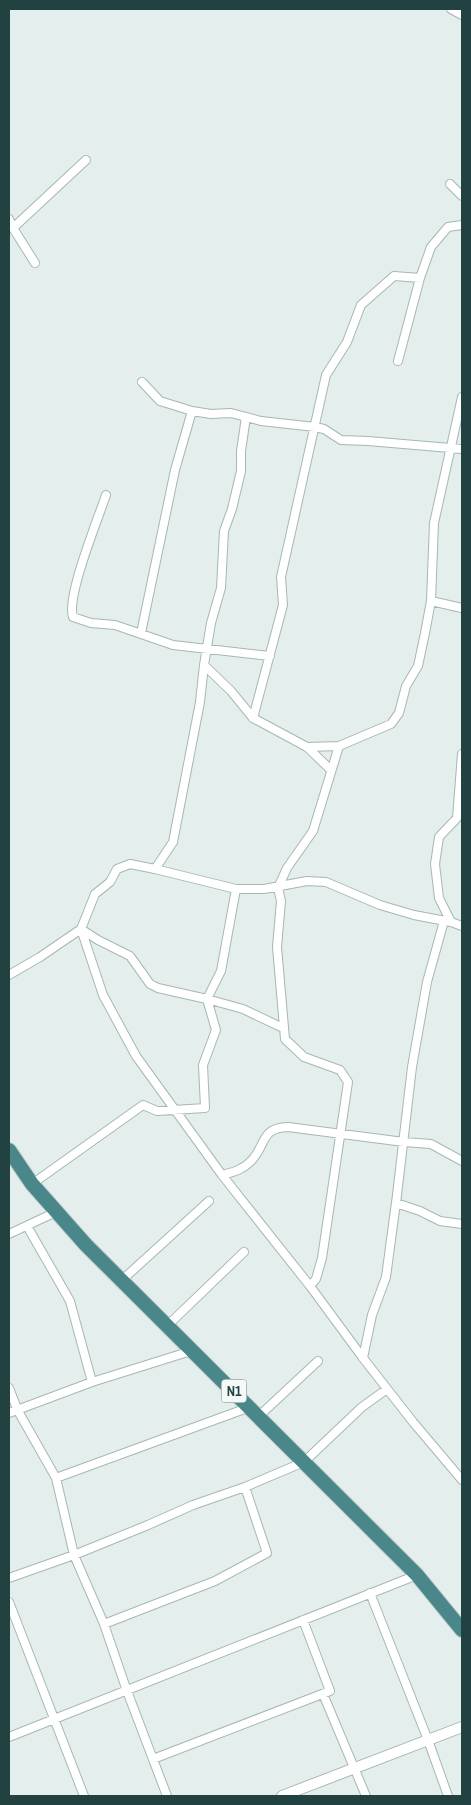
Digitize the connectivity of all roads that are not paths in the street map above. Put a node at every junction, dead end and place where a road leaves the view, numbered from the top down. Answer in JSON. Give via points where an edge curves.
{"nodes":[{"id":1,"x":451,"y":9,"type":"edge"},
{"id":2,"x":462,"y":15,"type":"edge"},
{"id":3,"x":86,"y":160,"type":"dead end"},
{"id":4,"x":450,"y":184,"type":"dead end"},
{"id":5,"x":462,"y":196,"type":"edge"},
{"id":6,"x":9,"y":219,"type":"edge"},
{"id":7,"x":462,"y":226,"type":"edge"},
{"id":8,"x":13,"y":228,"type":"junction"},
{"id":9,"x":35,"y":263,"type":"dead end"},
{"id":10,"x":420,"y":278,"type":"junction"},
{"id":11,"x":398,"y":361,"type":"dead end"},
{"id":12,"x":142,"y":382,"type":"dead end"},
{"id":13,"x":462,"y":397,"type":"edge"},
{"id":14,"x":192,"y":411,"type":"junction"},
{"id":15,"x":246,"y":417,"type":"junction"},
{"id":16,"x":315,"y":427,"type":"junction"},
{"id":17,"x":451,"y":448,"type":"junction"},
{"id":18,"x":462,"y":449,"type":"edge"},
{"id":19,"x":106,"y":495,"type":"dead end"},
{"id":20,"x":431,"y":602,"type":"junction"},
{"id":21,"x":462,"y":608,"type":"edge"},
{"id":22,"x":141,"y":633,"type":"junction"},
{"id":23,"x":206,"y":650,"type":"junction"},
{"id":24,"x":270,"y":656,"type":"junction"},
{"id":25,"x":204,"y":665,"type":"junction"},
{"id":26,"x":253,"y":718,"type":"junction"},
{"id":27,"x":339,"y":746,"type":"junction"},
{"id":28,"x":307,"y":747,"type":"junction"},
{"id":29,"x":462,"y":754,"type":"edge"},
{"id":30,"x":331,"y":770,"type":"junction"},
{"id":31,"x":155,"y":869,"type":"junction"},
{"id":32,"x":278,"y":888,"type":"junction"},
{"id":33,"x":236,"y":889,"type":"junction"},
{"id":34,"x":448,"y":921,"type":"junction"},
{"id":35,"x":462,"y":926,"type":"edge"},
{"id":36,"x":81,"y":929,"type":"junction"},
{"id":37,"x":9,"y":974,"type":"edge"},
{"id":38,"x":208,"y":999,"type":"junction"},
{"id":39,"x":283,"y":1028,"type":"junction"},
{"id":40,"x":174,"y":1109,"type":"junction"},
{"id":41,"x":341,"y":1134,"type":"junction"},
{"id":42,"x":404,"y":1142,"type":"junction"},
{"id":43,"x":9,"y":1150,"type":"edge"},
{"id":44,"x":462,"y":1161,"type":"edge"},
{"id":45,"x":222,"y":1174,"type":"junction"},
{"id":46,"x":32,"y":1184,"type":"junction"},
{"id":47,"x":209,"y":1201,"type":"dead end"},
{"id":48,"x":396,"y":1203,"type":"junction"},
{"id":49,"x":56,"y":1212,"type":"junction"},
{"id":50,"x":462,"y":1224,"type":"edge"},
{"id":51,"x":27,"y":1226,"type":"junction"},
{"id":52,"x":9,"y":1234,"type":"edge"},
{"id":53,"x":244,"y":1252,"type":"dead end"},
{"id":54,"x":121,"y":1281,"type":"junction"},
{"id":55,"x":310,"y":1286,"type":"junction"},
{"id":56,"x":167,"y":1326,"type":"junction"},
{"id":57,"x":192,"y":1351,"type":"junction"},
{"id":58,"x":363,"y":1358,"type":"junction"},
{"id":59,"x":318,"y":1361,"type":"dead end"},
{"id":60,"x":92,"y":1382,"type":"junction"},
{"id":61,"x":9,"y":1388,"type":"edge"},
{"id":62,"x":388,"y":1390,"type":"junction"},
{"id":63,"x":18,"y":1411,"type":"junction"},
{"id":64,"x":255,"y":1412,"type":"junction"},
{"id":65,"x":9,"y":1414,"type":"edge"},
{"id":66,"x":304,"y":1462,"type":"junction"},
{"id":67,"x":56,"y":1478,"type":"junction"},
{"id":68,"x":462,"y":1480,"type":"edge"},
{"id":69,"x":245,"y":1486,"type":"junction"},
{"id":70,"x":74,"y":1555,"type":"junction"},
{"id":71,"x":417,"y":1575,"type":"junction"},
{"id":72,"x":9,"y":1578,"type":"edge"},
{"id":73,"x":370,"y":1593,"type":"junction"},
{"id":74,"x":9,"y":1602,"type":"edge"},
{"id":75,"x":302,"y":1620,"type":"junction"},
{"id":76,"x":104,"y":1624,"type":"junction"},
{"id":77,"x":461,"y":1625,"type":"edge"},
{"id":78,"x":126,"y":1691,"type":"junction"},
{"id":79,"x":323,"y":1694,"type":"junction"},
{"id":80,"x":54,"y":1720,"type":"junction"},
{"id":81,"x":462,"y":1727,"type":"edge"},
{"id":82,"x":9,"y":1737,"type":"edge"},
{"id":83,"x":428,"y":1740,"type":"junction"},
{"id":84,"x":153,"y":1759,"type":"junction"},
{"id":85,"x":356,"y":1769,"type":"junction"},
{"id":86,"x":84,"y":1796,"type":"edge"},
{"id":87,"x":167,"y":1796,"type":"edge"},
{"id":88,"x":282,"y":1796,"type":"edge"},
{"id":89,"x":366,"y":1796,"type":"edge"},
{"id":90,"x":448,"y":1796,"type":"edge"}],
"edges":[{"from":1,"to":2,"type":"street"},
{"from":3,"to":8,"type":"street"},
{"from":4,"to":5,"type":"street"},
{"from":6,"to":8,"type":"street"},
{"from":7,"to":10,"type":"street","via":[[448,227],[437,240]]},
{"from":8,"to":9,"type":"street"},
{"from":10,"to":11,"type":"street"},
{"from":10,"to":16,"type":"street","via":[[394,276],[361,305],[347,342],[326,375]]},
{"from":12,"to":14,"type":"street","via":[[160,401]]},
{"from":13,"to":17,"type":"street"},
{"from":14,"to":15,"type":"street"},
{"from":14,"to":22,"type":"street","via":[[175,470]]},
{"from":15,"to":16,"type":"street"},
{"from":15,"to":23,"type":"street","via":[[242,471],[224,531],[221,588]]},
{"from":16,"to":17,"type":"street","via":[[341,440]]},
{"from":16,"to":24,"type":"street","via":[[280,577],[283,605]]},
{"from":17,"to":18,"type":"street"},
{"from":17,"to":20,"type":"street","via":[[434,524]]},
{"from":19,"to":22,"type":"street","via":[[76,585],[71,612],[73,617],[90,623],[116,625]]},
{"from":20,"to":21,"type":"street"},
{"from":20,"to":27,"type":"street","via":[[418,666],[406,686],[399,713],[390,724]]},
{"from":22,"to":23,"type":"street","via":[[173,645]]},
{"from":23,"to":24,"type":"street"},
{"from":23,"to":25,"type":"street"},
{"from":24,"to":26,"type":"street"},
{"from":25,"to":26,"type":"street"},
{"from":25,"to":31,"type":"street","via":[[173,842]]},
{"from":26,"to":28,"type":"street"},
{"from":27,"to":28,"type":"street"},
{"from":27,"to":30,"type":"street"},
{"from":28,"to":30,"type":"street"},
{"from":29,"to":34,"type":"street","via":[[457,818],[440,838],[435,864],[439,898]]},
{"from":30,"to":32,"type":"street","via":[[313,831],[287,868]]},
{"from":31,"to":33,"type":"street"},
{"from":31,"to":36,"type":"street","via":[[130,864],[118,869],[110,882],[95,894]]},
{"from":32,"to":33,"type":"street"},
{"from":32,"to":34,"type":"street","via":[[307,880],[326,882],[380,905]]},
{"from":32,"to":39,"type":"street","via":[[281,901],[277,946]]},
{"from":33,"to":38,"type":"street","via":[[221,971]]},
{"from":34,"to":35,"type":"street"},
{"from":34,"to":42,"type":"street","via":[[426,991],[412,1067]]},
{"from":36,"to":37,"type":"street"},
{"from":36,"to":38,"type":"street","via":[[130,956],[150,984]]},
{"from":36,"to":40,"type":"street","via":[[103,995],[136,1056]]},
{"from":38,"to":39,"type":"street","via":[[243,1009]]},
{"from":38,"to":40,"type":"street","via":[[216,1030],[203,1065],[205,1108]]},
{"from":39,"to":41,"type":"street","via":[[285,1039],[304,1057],[340,1070],[348,1082]]},
{"from":40,"to":45,"type":"street"},
{"from":40,"to":46,"type":"street","via":[[157,1111],[143,1105]]},
{"from":41,"to":42,"type":"street"},
{"from":41,"to":45,"type":"street","via":[[278,1127],[268,1132],[251,1161],[238,1171]]},
{"from":41,"to":55,"type":"street","via":[[322,1258],[316,1280]]},
{"from":42,"to":44,"type":"street","via":[[431,1144]]},
{"from":42,"to":48,"type":"street"},
{"from":43,"to":46,"type":"highway","number":"N1"},
{"from":45,"to":55,"type":"street"},
{"from":46,"to":49,"type":"highway","number":"N1"},
{"from":47,"to":54,"type":"street"},
{"from":48,"to":50,"type":"street","via":[[440,1221]]},
{"from":48,"to":58,"type":"street","via":[[386,1277],[372,1315]]},
{"from":49,"to":51,"type":"street"},
{"from":49,"to":54,"type":"highway","number":"N1"},
{"from":51,"to":52,"type":"street"},
{"from":51,"to":60,"type":"street","via":[[70,1301]]},
{"from":53,"to":56,"type":"street"},
{"from":54,"to":56,"type":"highway","number":"N1"},
{"from":55,"to":58,"type":"street"},
{"from":56,"to":57,"type":"highway","number":"N1"},
{"from":57,"to":60,"type":"street"},
{"from":57,"to":64,"type":"highway","number":"N1"},
{"from":58,"to":62,"type":"street"},
{"from":59,"to":64,"type":"street"},
{"from":60,"to":63,"type":"street"},
{"from":61,"to":63,"type":"street"},
{"from":62,"to":66,"type":"street","via":[[362,1407]]},
{"from":62,"to":68,"type":"street"},
{"from":63,"to":65,"type":"street"},
{"from":63,"to":67,"type":"street"},
{"from":64,"to":66,"type":"highway","number":"N1"},
{"from":64,"to":67,"type":"street"},
{"from":66,"to":69,"type":"street"},
{"from":66,"to":71,"type":"highway","number":"N1"},
{"from":67,"to":70,"type":"street"},
{"from":69,"to":70,"type":"street"},
{"from":69,"to":76,"type":"street","via":[[267,1553],[215,1581]]},
{"from":70,"to":72,"type":"street"},
{"from":70,"to":76,"type":"street"},
{"from":71,"to":73,"type":"street"},
{"from":71,"to":77,"type":"highway","number":"N1"},
{"from":73,"to":75,"type":"street"},
{"from":73,"to":83,"type":"street"},
{"from":74,"to":80,"type":"street"},
{"from":75,"to":78,"type":"street"},
{"from":75,"to":79,"type":"street","via":[[330,1691]]},
{"from":76,"to":78,"type":"street"},
{"from":78,"to":80,"type":"street"},
{"from":78,"to":84,"type":"street"},
{"from":79,"to":84,"type":"street"},
{"from":79,"to":85,"type":"street"},
{"from":80,"to":82,"type":"street"},
{"from":80,"to":86,"type":"street"},
{"from":81,"to":83,"type":"street"},
{"from":83,"to":85,"type":"street"},
{"from":83,"to":90,"type":"street"},
{"from":84,"to":87,"type":"street"},
{"from":85,"to":88,"type":"street"},
{"from":85,"to":89,"type":"street"}]}
